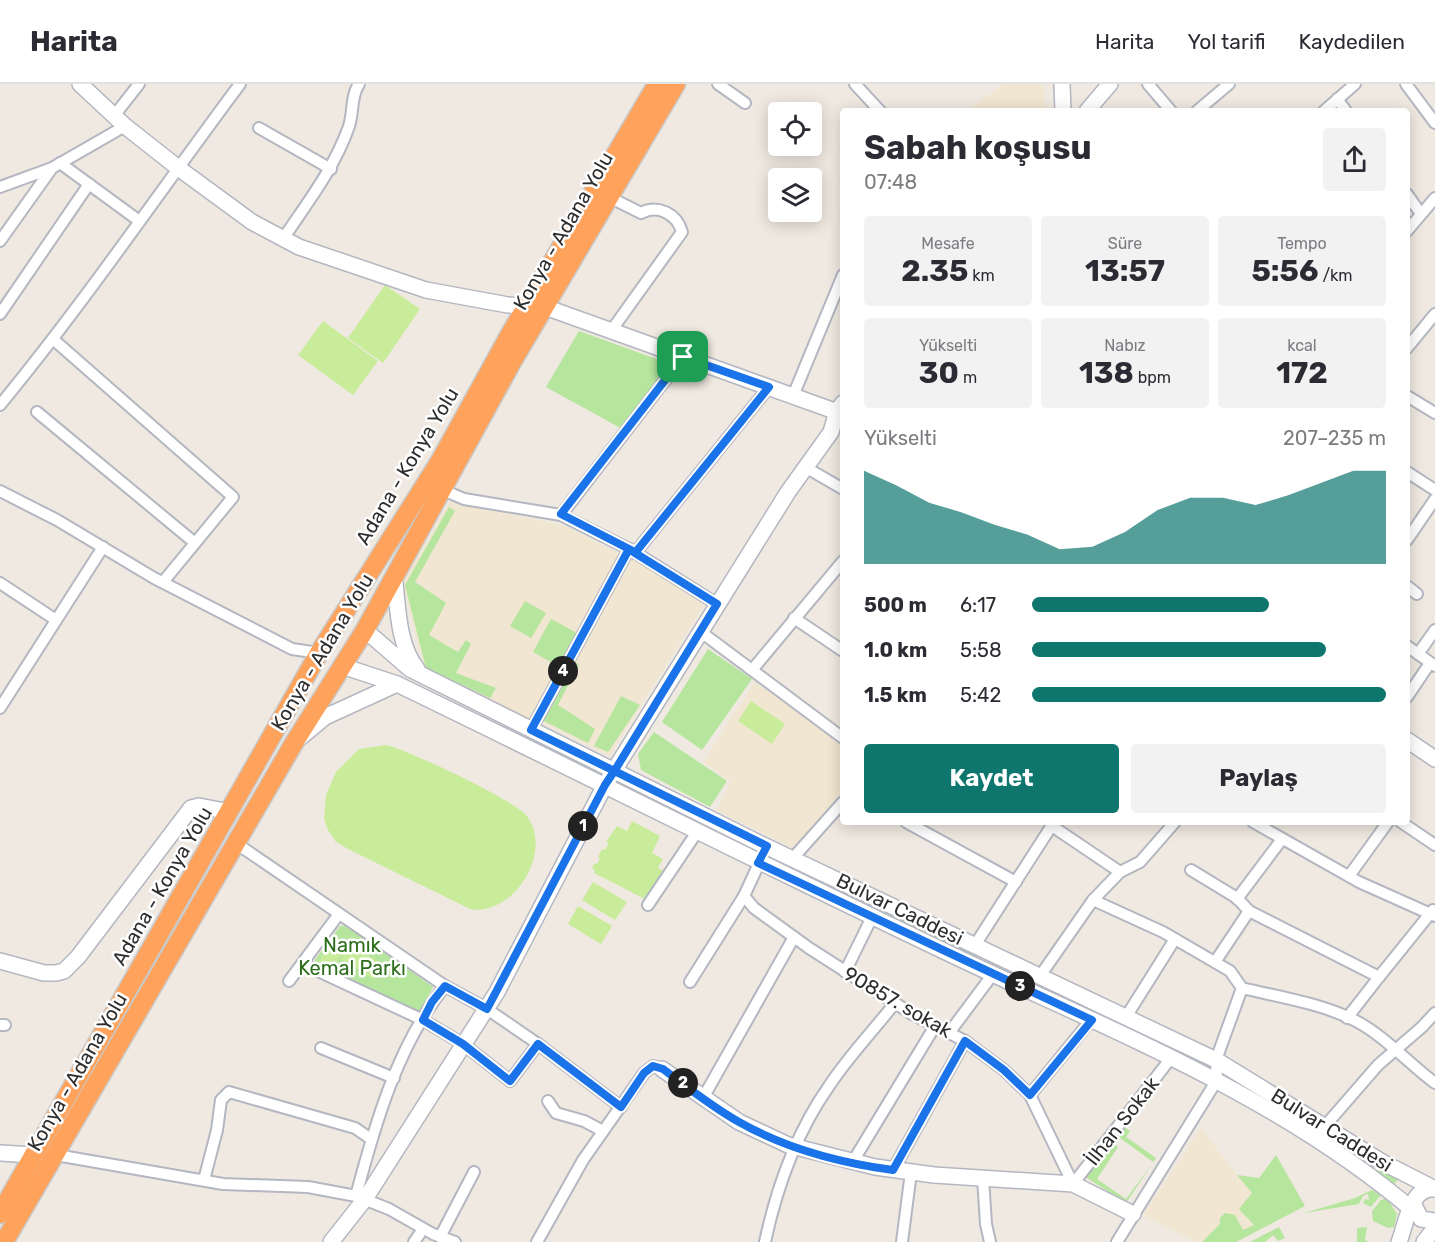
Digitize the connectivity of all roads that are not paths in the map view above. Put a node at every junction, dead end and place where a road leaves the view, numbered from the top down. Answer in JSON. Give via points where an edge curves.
{"nodes":[{"id":1,"x":80,"y":84,"type":"edge"},
{"id":2,"x":139,"y":84,"type":"edge"},
{"id":3,"x":240,"y":84,"type":"edge"},
{"id":4,"x":359,"y":84,"type":"edge"},
{"id":5,"x":657,"y":84,"type":"edge"},
{"id":6,"x":676,"y":84,"type":"edge"},
{"id":7,"x":718,"y":84,"type":"edge"},
{"id":8,"x":855,"y":84,"type":"edge"},
{"id":9,"x":1062,"y":84,"type":"edge"},
{"id":10,"x":1110,"y":84,"type":"edge"},
{"id":11,"x":1148,"y":84,"type":"edge"},
{"id":12,"x":1229,"y":84,"type":"edge"},
{"id":13,"x":1355,"y":84,"type":"edge"},
{"id":14,"x":1406,"y":84,"type":"edge"},
{"id":15,"x":1337,"y":99,"type":"junction"},
{"id":16,"x":745,"y":103,"type":"dead end"},
{"id":17,"x":877,"y":108,"type":"edge"},
{"id":18,"x":1063,"y":108,"type":"edge"},
{"id":19,"x":1090,"y":108,"type":"edge"},
{"id":20,"x":1168,"y":108,"type":"edge"},
{"id":21,"x":1201,"y":108,"type":"edge"},
{"id":22,"x":1327,"y":108,"type":"edge"},
{"id":23,"x":1344,"y":108,"type":"edge"},
{"id":24,"x":119,"y":121,"type":"junction"},
{"id":25,"x":1435,"y":123,"type":"edge"},
{"id":26,"x":259,"y":128,"type":"dead end"},
{"id":27,"x":56,"y":166,"type":"junction"},
{"id":28,"x":177,"y":168,"type":"junction"},
{"id":29,"x":330,"y":170,"type":"junction"},
{"id":30,"x":89,"y":184,"type":"junction"},
{"id":31,"x":0,"y":187,"type":"edge"},
{"id":32,"x":609,"y":197,"type":"junction"},
{"id":33,"x":1410,"y":198,"type":"edge"},
{"id":34,"x":1435,"y":198,"type":"edge"},
{"id":35,"x":1421,"y":214,"type":"junction"},
{"id":36,"x":138,"y":220,"type":"junction"},
{"id":37,"x":1410,"y":227,"type":"edge"},
{"id":38,"x":284,"y":239,"type":"junction"},
{"id":39,"x":0,"y":241,"type":"edge"},
{"id":40,"x":840,"y":282,"type":"edge"},
{"id":41,"x":525,"y":307,"type":"junction"},
{"id":42,"x":545,"y":307,"type":"junction"},
{"id":43,"x":0,"y":314,"type":"edge"},
{"id":44,"x":1435,"y":314,"type":"edge"},
{"id":45,"x":611,"y":331,"type":"junction"},
{"id":46,"x":54,"y":340,"type":"junction"},
{"id":47,"x":1410,"y":344,"type":"edge"},
{"id":48,"x":683,"y":357,"type":"junction"},
{"id":49,"x":769,"y":387,"type":"junction"},
{"id":50,"x":793,"y":396,"type":"junction"},
{"id":51,"x":1410,"y":398,"type":"edge"},
{"id":52,"x":0,"y":405,"type":"edge"},
{"id":53,"x":840,"y":410,"type":"edge"},
{"id":54,"x":37,"y":412,"type":"dead end"},
{"id":55,"x":840,"y":412,"type":"edge"},
{"id":56,"x":1435,"y":413,"type":"edge"},
{"id":57,"x":805,"y":467,"type":"junction"},
{"id":58,"x":1410,"y":474,"type":"edge"},
{"id":59,"x":840,"y":487,"type":"edge"},
{"id":60,"x":443,"y":490,"type":"junction"},
{"id":61,"x":1435,"y":490,"type":"edge"},
{"id":62,"x":0,"y":491,"type":"edge"},
{"id":63,"x":1435,"y":499,"type":"edge"},
{"id":64,"x":561,"y":514,"type":"junction"},
{"id":65,"x":1410,"y":536,"type":"edge"},
{"id":66,"x":195,"y":543,"type":"junction"},
{"id":67,"x":103,"y":547,"type":"junction"},
{"id":68,"x":632,"y":551,"type":"junction"},
{"id":69,"x":840,"y":564,"type":"edge"},
{"id":70,"x":394,"y":574,"type":"junction"},
{"id":71,"x":163,"y":582,"type":"junction"},
{"id":72,"x":0,"y":583,"type":"edge"},
{"id":73,"x":1410,"y":588,"type":"edge"},
{"id":74,"x":1417,"y":594,"type":"dead end"},
{"id":75,"x":717,"y":604,"type":"junction"},
{"id":76,"x":341,"y":616,"type":"junction"},
{"id":77,"x":794,"y":618,"type":"junction"},
{"id":78,"x":56,"y":620,"type":"junction"},
{"id":79,"x":365,"y":630,"type":"junction"},
{"id":80,"x":1435,"y":630,"type":"edge"},
{"id":81,"x":701,"y":632,"type":"junction"},
{"id":82,"x":1410,"y":648,"type":"edge"},
{"id":83,"x":840,"y":649,"type":"edge"},
{"id":84,"x":319,"y":653,"type":"junction"},
{"id":85,"x":1418,"y":654,"type":"junction"},
{"id":86,"x":1433,"y":664,"type":"edge"},
{"id":87,"x":342,"y":666,"type":"junction"},
{"id":88,"x":752,"y":670,"type":"junction"},
{"id":89,"x":423,"y":676,"type":"junction"},
{"id":90,"x":397,"y":684,"type":"junction"},
{"id":91,"x":1410,"y":693,"type":"edge"},
{"id":92,"x":0,"y":708,"type":"edge"},
{"id":93,"x":531,"y":730,"type":"junction"},
{"id":94,"x":840,"y":736,"type":"edge"},
{"id":95,"x":1410,"y":742,"type":"edge"},
{"id":96,"x":294,"y":743,"type":"junction"},
{"id":97,"x":1435,"y":759,"type":"edge"},
{"id":98,"x":615,"y":770,"type":"junction"},
{"id":99,"x":605,"y":785,"type":"junction"},
{"id":100,"x":840,"y":805,"type":"edge"},
{"id":101,"x":230,"y":812,"type":"junction"},
{"id":102,"x":912,"y":825,"type":"edge"},
{"id":103,"x":1052,"y":825,"type":"edge"},
{"id":104,"x":1054,"y":825,"type":"edge"},
{"id":105,"x":1172,"y":825,"type":"edge"},
{"id":106,"x":1258,"y":825,"type":"edge"},
{"id":107,"x":1386,"y":825,"type":"edge"},
{"id":108,"x":1405,"y":825,"type":"edge"},
{"id":109,"x":697,"y":832,"type":"junction"},
{"id":110,"x":1282,"y":839,"type":"junction"},
{"id":111,"x":1435,"y":845,"type":"edge"},
{"id":112,"x":767,"y":846,"type":"junction"},
{"id":113,"x":243,"y":848,"type":"dead end"},
{"id":114,"x":793,"y":858,"type":"junction"},
{"id":115,"x":758,"y":863,"type":"junction"},
{"id":116,"x":1191,"y":870,"type":"dead end"},
{"id":117,"x":1120,"y":872,"type":"junction"},
{"id":118,"x":1349,"y":876,"type":"junction"},
{"id":119,"x":1016,"y":882,"type":"junction"},
{"id":120,"x":744,"y":896,"type":"junction"},
{"id":121,"x":1238,"y":899,"type":"junction"},
{"id":122,"x":1093,"y":900,"type":"junction"},
{"id":123,"x":648,"y":905,"type":"dead end"},
{"id":124,"x":1250,"y":911,"type":"junction"},
{"id":125,"x":1433,"y":913,"type":"edge"},
{"id":126,"x":339,"y":914,"type":"junction"},
{"id":127,"x":872,"y":917,"type":"junction"},
{"id":128,"x":794,"y":937,"type":"junction"},
{"id":129,"x":1175,"y":939,"type":"junction"},
{"id":130,"x":975,"y":945,"type":"junction"},
{"id":131,"x":0,"y":961,"type":"edge"},
{"id":132,"x":1215,"y":962,"type":"junction"},
{"id":133,"x":303,"y":964,"type":"junction"},
{"id":134,"x":845,"y":972,"type":"junction"},
{"id":135,"x":993,"y":974,"type":"junction"},
{"id":136,"x":1040,"y":976,"type":"junction"},
{"id":137,"x":1379,"y":977,"type":"junction"},
{"id":138,"x":289,"y":981,"type":"dead end"},
{"id":139,"x":690,"y":982,"type":"dead end"},
{"id":140,"x":445,"y":986,"type":"junction"},
{"id":141,"x":1242,"y":988,"type":"junction"},
{"id":142,"x":895,"y":1004,"type":"junction"},
{"id":143,"x":487,"y":1009,"type":"junction"},
{"id":144,"x":1435,"y":1013,"type":"edge"},
{"id":145,"x":1126,"y":1017,"type":"junction"},
{"id":146,"x":1347,"y":1018,"type":"junction"},
{"id":147,"x":423,"y":1020,"type":"junction"},
{"id":148,"x":1092,"y":1020,"type":"junction"},
{"id":149,"x":935,"y":1026,"type":"junction"},
{"id":150,"x":949,"y":1033,"type":"junction"},
{"id":151,"x":965,"y":1041,"type":"junction"},
{"id":152,"x":463,"y":1044,"type":"junction"},
{"id":153,"x":538,"y":1044,"type":"junction"},
{"id":154,"x":321,"y":1048,"type":"dead end"},
{"id":155,"x":1395,"y":1050,"type":"junction"},
{"id":156,"x":1171,"y":1058,"type":"junction"},
{"id":157,"x":1216,"y":1060,"type":"junction"},
{"id":158,"x":663,"y":1069,"type":"joint"},
{"id":159,"x":394,"y":1078,"type":"junction"},
{"id":160,"x":1217,"y":1080,"type":"junction"},
{"id":161,"x":1435,"y":1083,"type":"edge"},
{"id":162,"x":1030,"y":1095,"type":"junction"},
{"id":163,"x":703,"y":1098,"type":"junction"},
{"id":164,"x":548,"y":1101,"type":"dead end"},
{"id":165,"x":621,"y":1107,"type":"junction"},
{"id":166,"x":1325,"y":1126,"type":"junction"},
{"id":167,"x":603,"y":1131,"type":"junction"},
{"id":168,"x":371,"y":1139,"type":"junction"},
{"id":169,"x":794,"y":1146,"type":"junction"},
{"id":170,"x":0,"y":1153,"type":"edge"},
{"id":171,"x":34,"y":1155,"type":"junction"},
{"id":172,"x":56,"y":1155,"type":"junction"},
{"id":173,"x":852,"y":1162,"type":"junction"},
{"id":174,"x":893,"y":1170,"type":"junction"},
{"id":175,"x":474,"y":1172,"type":"dead end"},
{"id":176,"x":911,"y":1172,"type":"junction"},
{"id":177,"x":983,"y":1178,"type":"junction"},
{"id":178,"x":204,"y":1180,"type":"junction"},
{"id":179,"x":1073,"y":1184,"type":"junction"},
{"id":180,"x":1424,"y":1195,"type":"edge"},
{"id":181,"x":360,"y":1198,"type":"junction"},
{"id":182,"x":0,"y":1214,"type":"edge"},
{"id":183,"x":1133,"y":1214,"type":"junction"},
{"id":184,"x":1434,"y":1224,"type":"edge"},
{"id":185,"x":423,"y":1228,"type":"junction"},
{"id":186,"x":440,"y":1237,"type":"junction"},
{"id":187,"x":4,"y":1242,"type":"edge"},
{"id":188,"x":331,"y":1242,"type":"edge"},
{"id":189,"x":414,"y":1242,"type":"edge"},
{"id":190,"x":455,"y":1242,"type":"edge"},
{"id":191,"x":537,"y":1242,"type":"edge"},
{"id":192,"x":765,"y":1242,"type":"edge"},
{"id":193,"x":902,"y":1242,"type":"edge"},
{"id":194,"x":990,"y":1242,"type":"edge"},
{"id":195,"x":1118,"y":1242,"type":"edge"},
{"id":196,"x":1399,"y":1242,"type":"edge"},
{"id":197,"x":1424,"y":1242,"type":"edge"}],
"edges":[{"from":1,"to":24,"type":"street"},
{"from":2,"to":24,"type":"street"},
{"from":3,"to":28,"type":"street"},
{"from":4,"to":29,"type":"street","via":[[350,127]]},
{"from":5,"to":41,"type":"highway","name":"Adana - Konya Yolu"},
{"from":6,"to":32,"type":"highway","name":"Konya - Adana Yolu"},
{"from":7,"to":16,"type":"street"},
{"from":8,"to":17,"type":"street"},
{"from":9,"to":18,"type":"street"},
{"from":10,"to":19,"type":"street"},
{"from":11,"to":20,"type":"street"},
{"from":12,"to":21,"type":"street"},
{"from":13,"to":15,"type":"street"},
{"from":14,"to":25,"type":"street"},
{"from":15,"to":22,"type":"street"},
{"from":15,"to":23,"type":"street"},
{"from":24,"to":27,"type":"street"},
{"from":24,"to":28,"type":"street"},
{"from":26,"to":29,"type":"street"},
{"from":27,"to":30,"type":"street"},
{"from":27,"to":31,"type":"street"},
{"from":27,"to":39,"type":"street"},
{"from":28,"to":36,"type":"street"},
{"from":28,"to":38,"type":"street","via":[[252,222]]},
{"from":29,"to":38,"type":"street"},
{"from":30,"to":36,"type":"street"},
{"from":30,"to":43,"type":"street"},
{"from":32,"to":42,"type":"highway","name":"Konya - Adana Yolu"},
{"from":32,"to":45,"type":"street","via":[[641,213],[650,208],[661,210],[679,223],[682,232]]},
{"from":33,"to":35,"type":"street"},
{"from":34,"to":35,"type":"street"},
{"from":35,"to":37,"type":"street"},
{"from":36,"to":46,"type":"street"},
{"from":38,"to":41,"type":"street","via":[[426,290]]},
{"from":40,"to":50,"type":"street"},
{"from":41,"to":42,"type":"street"},
{"from":41,"to":76,"type":"highway","name":"Adana - Konya Yolu","via":[[440,461]]},
{"from":42,"to":45,"type":"street"},
{"from":42,"to":60,"type":"highway","name":"Konya - Adana Yolu"},
{"from":44,"to":47,"type":"street"},
{"from":45,"to":48,"type":"street"},
{"from":46,"to":52,"type":"street"},
{"from":46,"to":66,"type":"street","via":[[233,497]]},
{"from":48,"to":49,"type":"street"},
{"from":48,"to":64,"type":"street"},
{"from":49,"to":50,"type":"street"},
{"from":49,"to":68,"type":"street"},
{"from":50,"to":53,"type":"street"},
{"from":51,"to":56,"type":"street"},
{"from":54,"to":66,"type":"street"},
{"from":55,"to":57,"type":"street","via":[[831,432]]},
{"from":57,"to":59,"type":"street"},
{"from":57,"to":75,"type":"street"},
{"from":58,"to":61,"type":"street"},
{"from":60,"to":64,"type":"street","via":[[464,499]]},
{"from":60,"to":70,"type":"highway","name":"Konya - Adana Yolu"},
{"from":62,"to":67,"type":"street"},
{"from":63,"to":65,"type":"street"},
{"from":64,"to":68,"type":"street"},
{"from":66,"to":71,"type":"street"},
{"from":67,"to":71,"type":"street"},
{"from":67,"to":78,"type":"street"},
{"from":68,"to":75,"type":"street"},
{"from":68,"to":93,"type":"street"},
{"from":69,"to":77,"type":"street"},
{"from":70,"to":79,"type":"highway","name":"Konya - Adana Yolu"},
{"from":70,"to":89,"type":"street","via":[[403,638],[411,661]]},
{"from":71,"to":84,"type":"street","via":[[292,649]]},
{"from":72,"to":78,"type":"street"},
{"from":73,"to":74,"type":"street"},
{"from":75,"to":81,"type":"street"},
{"from":76,"to":79,"type":"highway"},
{"from":76,"to":84,"type":"highway","name":"Adana - Konya Yolu"},
{"from":77,"to":83,"type":"street"},
{"from":77,"to":88,"type":"street"},
{"from":78,"to":92,"type":"street"},
{"from":79,"to":87,"type":"highway","name":"Konya - Adana Yolu"},
{"from":79,"to":89,"type":"street","name":"Bulvar Caddesi"},
{"from":80,"to":85,"type":"street"},
{"from":81,"to":88,"type":"street"},
{"from":81,"to":98,"type":"street"},
{"from":82,"to":85,"type":"street"},
{"from":84,"to":87,"type":"highway"},
{"from":84,"to":101,"type":"highway","name":"Adana - Konya Yolu"},
{"from":85,"to":86,"type":"street"},
{"from":86,"to":91,"type":"street"},
{"from":87,"to":90,"type":"street"},
{"from":87,"to":96,"type":"highway","name":"Konya - Adana Yolu"},
{"from":88,"to":94,"type":"street"},
{"from":89,"to":93,"type":"street","name":"Bulvar Caddesi"},
{"from":90,"to":96,"type":"street","via":[[325,717]]},
{"from":90,"to":99,"type":"street"},
{"from":93,"to":98,"type":"street","name":"Bulvar Caddesi"},
{"from":95,"to":97,"type":"street"},
{"from":96,"to":172,"type":"highway","name":"Konya - Adana Yolu"},
{"from":98,"to":99,"type":"street"},
{"from":98,"to":112,"type":"street","name":"Bulvar Caddesi"},
{"from":99,"to":109,"type":"street"},
{"from":99,"to":143,"type":"street"},
{"from":100,"to":114,"type":"street"},
{"from":101,"to":131,"type":"street","via":[[191,808],[64,971],[44,973]]},
{"from":101,"to":171,"type":"highway","name":"Adana - Konya Yolu"},
{"from":102,"to":119,"type":"street"},
{"from":103,"to":119,"type":"street"},
{"from":104,"to":117,"type":"street"},
{"from":105,"to":117,"type":"street","via":[[1140,862]]},
{"from":106,"to":110,"type":"street"},
{"from":107,"to":118,"type":"street"},
{"from":108,"to":111,"type":"street"},
{"from":109,"to":115,"type":"street"},
{"from":109,"to":123,"type":"street"},
{"from":110,"to":118,"type":"street"},
{"from":110,"to":121,"type":"street"},
{"from":112,"to":114,"type":"street","name":"Bulvar Caddesi"},
{"from":112,"to":115,"type":"street"},
{"from":113,"to":126,"type":"street"},
{"from":114,"to":130,"type":"street","name":"Bulvar Caddesi"},
{"from":115,"to":120,"type":"street"},
{"from":115,"to":127,"type":"street"},
{"from":116,"to":121,"type":"street"},
{"from":117,"to":122,"type":"street"},
{"from":118,"to":125,"type":"street"},
{"from":119,"to":130,"type":"street"},
{"from":120,"to":128,"type":"street","name":"90857. sokak"},
{"from":120,"to":139,"type":"street"},
{"from":121,"to":124,"type":"street"},
{"from":122,"to":129,"type":"street"},
{"from":122,"to":136,"type":"street"},
{"from":124,"to":132,"type":"street"},
{"from":124,"to":137,"type":"street"},
{"from":125,"to":137,"type":"street"},
{"from":126,"to":133,"type":"street"},
{"from":126,"to":140,"type":"street"},
{"from":127,"to":134,"type":"street"},
{"from":127,"to":135,"type":"street"},
{"from":128,"to":134,"type":"street","name":"90857. sokak"},
{"from":128,"to":163,"type":"street"},
{"from":129,"to":132,"type":"street"},
{"from":129,"to":145,"type":"street"},
{"from":130,"to":136,"type":"street","name":"Bulvar Caddesi"},
{"from":132,"to":141,"type":"street","via":[[1230,971]]},
{"from":133,"to":138,"type":"street"},
{"from":133,"to":147,"type":"street"},
{"from":134,"to":142,"type":"street","name":"90857. sokak"},
{"from":135,"to":148,"type":"street"},
{"from":135,"to":150,"type":"street"},
{"from":136,"to":145,"type":"street","name":"Bulvar Caddesi"},
{"from":137,"to":146,"type":"street"},
{"from":140,"to":143,"type":"street"},
{"from":140,"to":147,"type":"street"},
{"from":141,"to":146,"type":"street"},
{"from":141,"to":157,"type":"street"},
{"from":142,"to":149,"type":"street","name":"90857. sokak"},
{"from":142,"to":169,"type":"street","via":[[829,1086]]},
{"from":143,"to":152,"type":"street"},
{"from":143,"to":153,"type":"street"},
{"from":144,"to":155,"type":"street"},
{"from":145,"to":157,"type":"street","name":"Bulvar Caddesi"},
{"from":146,"to":155,"type":"street"},
{"from":147,"to":152,"type":"street"},
{"from":147,"to":159,"type":"street"},
{"from":148,"to":156,"type":"street"},
{"from":148,"to":162,"type":"street"},
{"from":149,"to":150,"type":"street","name":"90857. sokak"},
{"from":149,"to":173,"type":"street"},
{"from":150,"to":151,"type":"street","name":"90857. sokak"},
{"from":151,"to":162,"type":"street","name":"90857. sokak"},
{"from":151,"to":174,"type":"street"},
{"from":152,"to":153,"type":"street","via":[[510,1081]]},
{"from":152,"to":181,"type":"street"},
{"from":153,"to":165,"type":"street"},
{"from":154,"to":159,"type":"street"},
{"from":155,"to":161,"type":"street"},
{"from":155,"to":166,"type":"street"},
{"from":156,"to":160,"type":"street"},
{"from":156,"to":179,"type":"street","name":"İlhan Sokak"},
{"from":157,"to":160,"type":"street"},
{"from":157,"to":166,"type":"street","name":"Bulvar Caddesi"},
{"from":158,"to":163,"type":"street"},
{"from":158,"to":165,"type":"street","via":[[653,1066],[644,1073]]},
{"from":159,"to":168,"type":"street"},
{"from":160,"to":180,"type":"street","via":[[1351,1162]]},
{"from":160,"to":183,"type":"street"},
{"from":162,"to":179,"type":"street","name":"90857. sokak"},
{"from":163,"to":169,"type":"street","via":[[739,1122]]},
{"from":164,"to":167,"type":"street","via":[[556,1113]]},
{"from":165,"to":167,"type":"street"},
{"from":166,"to":180,"type":"street","name":"Bulvar Caddesi","via":[[1382,1162]]},
{"from":167,"to":191,"type":"street"},
{"from":168,"to":178,"type":"street","via":[[355,1128],[229,1092],[221,1100]]},
{"from":168,"to":181,"type":"street"},
{"from":169,"to":173,"type":"street"},
{"from":169,"to":192,"type":"street","via":[[773,1202]]},
{"from":170,"to":171,"type":"street"},
{"from":171,"to":182,"type":"highway","name":"Adana - Konya Yolu"},
{"from":172,"to":178,"type":"street"},
{"from":172,"to":187,"type":"highway","name":"Konya - Adana Yolu"},
{"from":173,"to":174,"type":"street"},
{"from":174,"to":176,"type":"street"},
{"from":175,"to":186,"type":"street"},
{"from":176,"to":177,"type":"street"},
{"from":176,"to":193,"type":"street"},
{"from":177,"to":179,"type":"street"},
{"from":177,"to":194,"type":"street"},
{"from":178,"to":181,"type":"street","via":[[257,1187],[308,1187]]},
{"from":179,"to":183,"type":"street"},
{"from":180,"to":184,"type":"street","via":[[1424,1220]]},
{"from":180,"to":196,"type":"street"},
{"from":181,"to":185,"type":"street"},
{"from":181,"to":188,"type":"street"},
{"from":183,"to":195,"type":"street"},
{"from":184,"to":197,"type":"street"},
{"from":185,"to":186,"type":"street"},
{"from":185,"to":189,"type":"street"},
{"from":186,"to":190,"type":"street"}]}
